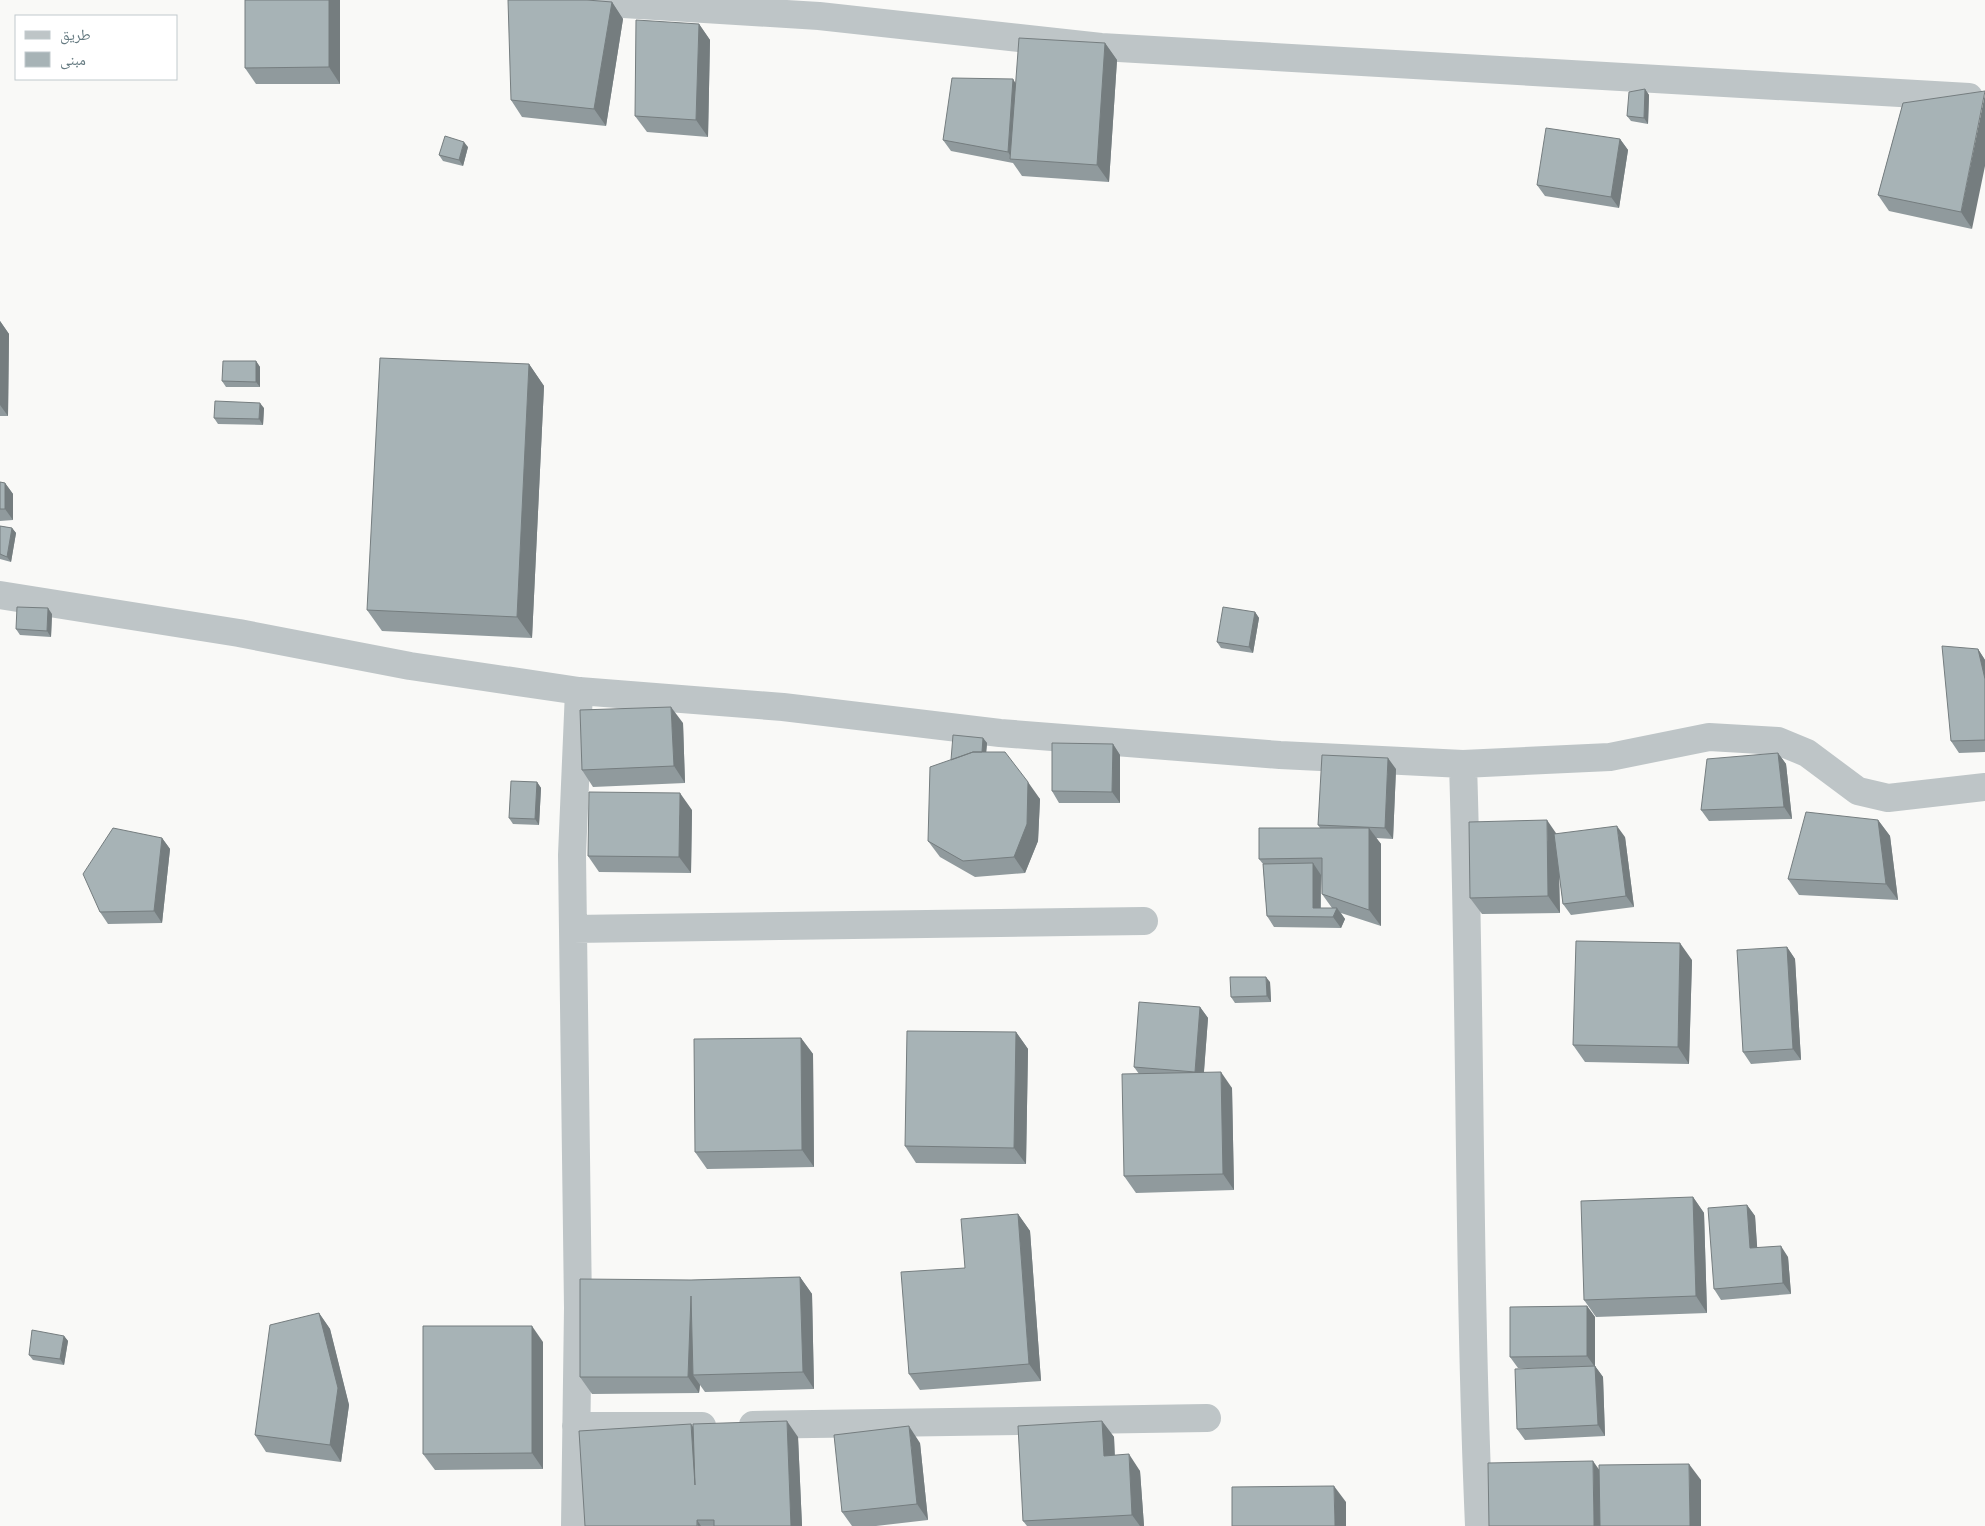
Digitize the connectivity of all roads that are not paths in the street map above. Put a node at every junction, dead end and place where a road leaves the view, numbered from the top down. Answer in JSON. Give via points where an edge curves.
{"nodes":[{"id":1,"x":559,"y":0,"type":"edge"},
{"id":2,"x":1969,"y":97,"type":"edge"},
{"id":3,"x":0,"y":595,"type":"edge"},
{"id":4,"x":579,"y":692,"type":"junction"},
{"id":5,"x":1463,"y":764,"type":"junction"},
{"id":6,"x":1985,"y":787,"type":"edge"},
{"id":7,"x":1144,"y":921,"type":"dead end"},
{"id":8,"x":573,"y":929,"type":"junction"},
{"id":9,"x":1207,"y":1418,"type":"dead end"},
{"id":10,"x":576,"y":1426,"type":"junction"},
{"id":11,"x":575,"y":1526,"type":"edge"},
{"id":12,"x":1479,"y":1526,"type":"edge"}],
"edges":[{"from":1,"to":2,"type":"street","via":[[819,16],[1101,47]]},
{"from":3,"to":4,"type":"street"},
{"from":4,"to":5,"type":"street","via":[[783,707],[1000,733],[1280,755]]},
{"from":4,"to":8,"type":"street","via":[[572,855]]},
{"from":5,"to":6,"type":"street","via":[[1610,757],[1710,737],[1778,741],[1807,753],[1858,791],[1888,798]]},
{"from":5,"to":12,"type":"street"},
{"from":7,"to":8,"type":"street"},
{"from":8,"to":10,"type":"street","via":[[578,1308]]},
{"from":9,"to":10,"type":"street","via":[[882,1425]]},
{"from":10,"to":11,"type":"street"}]}
